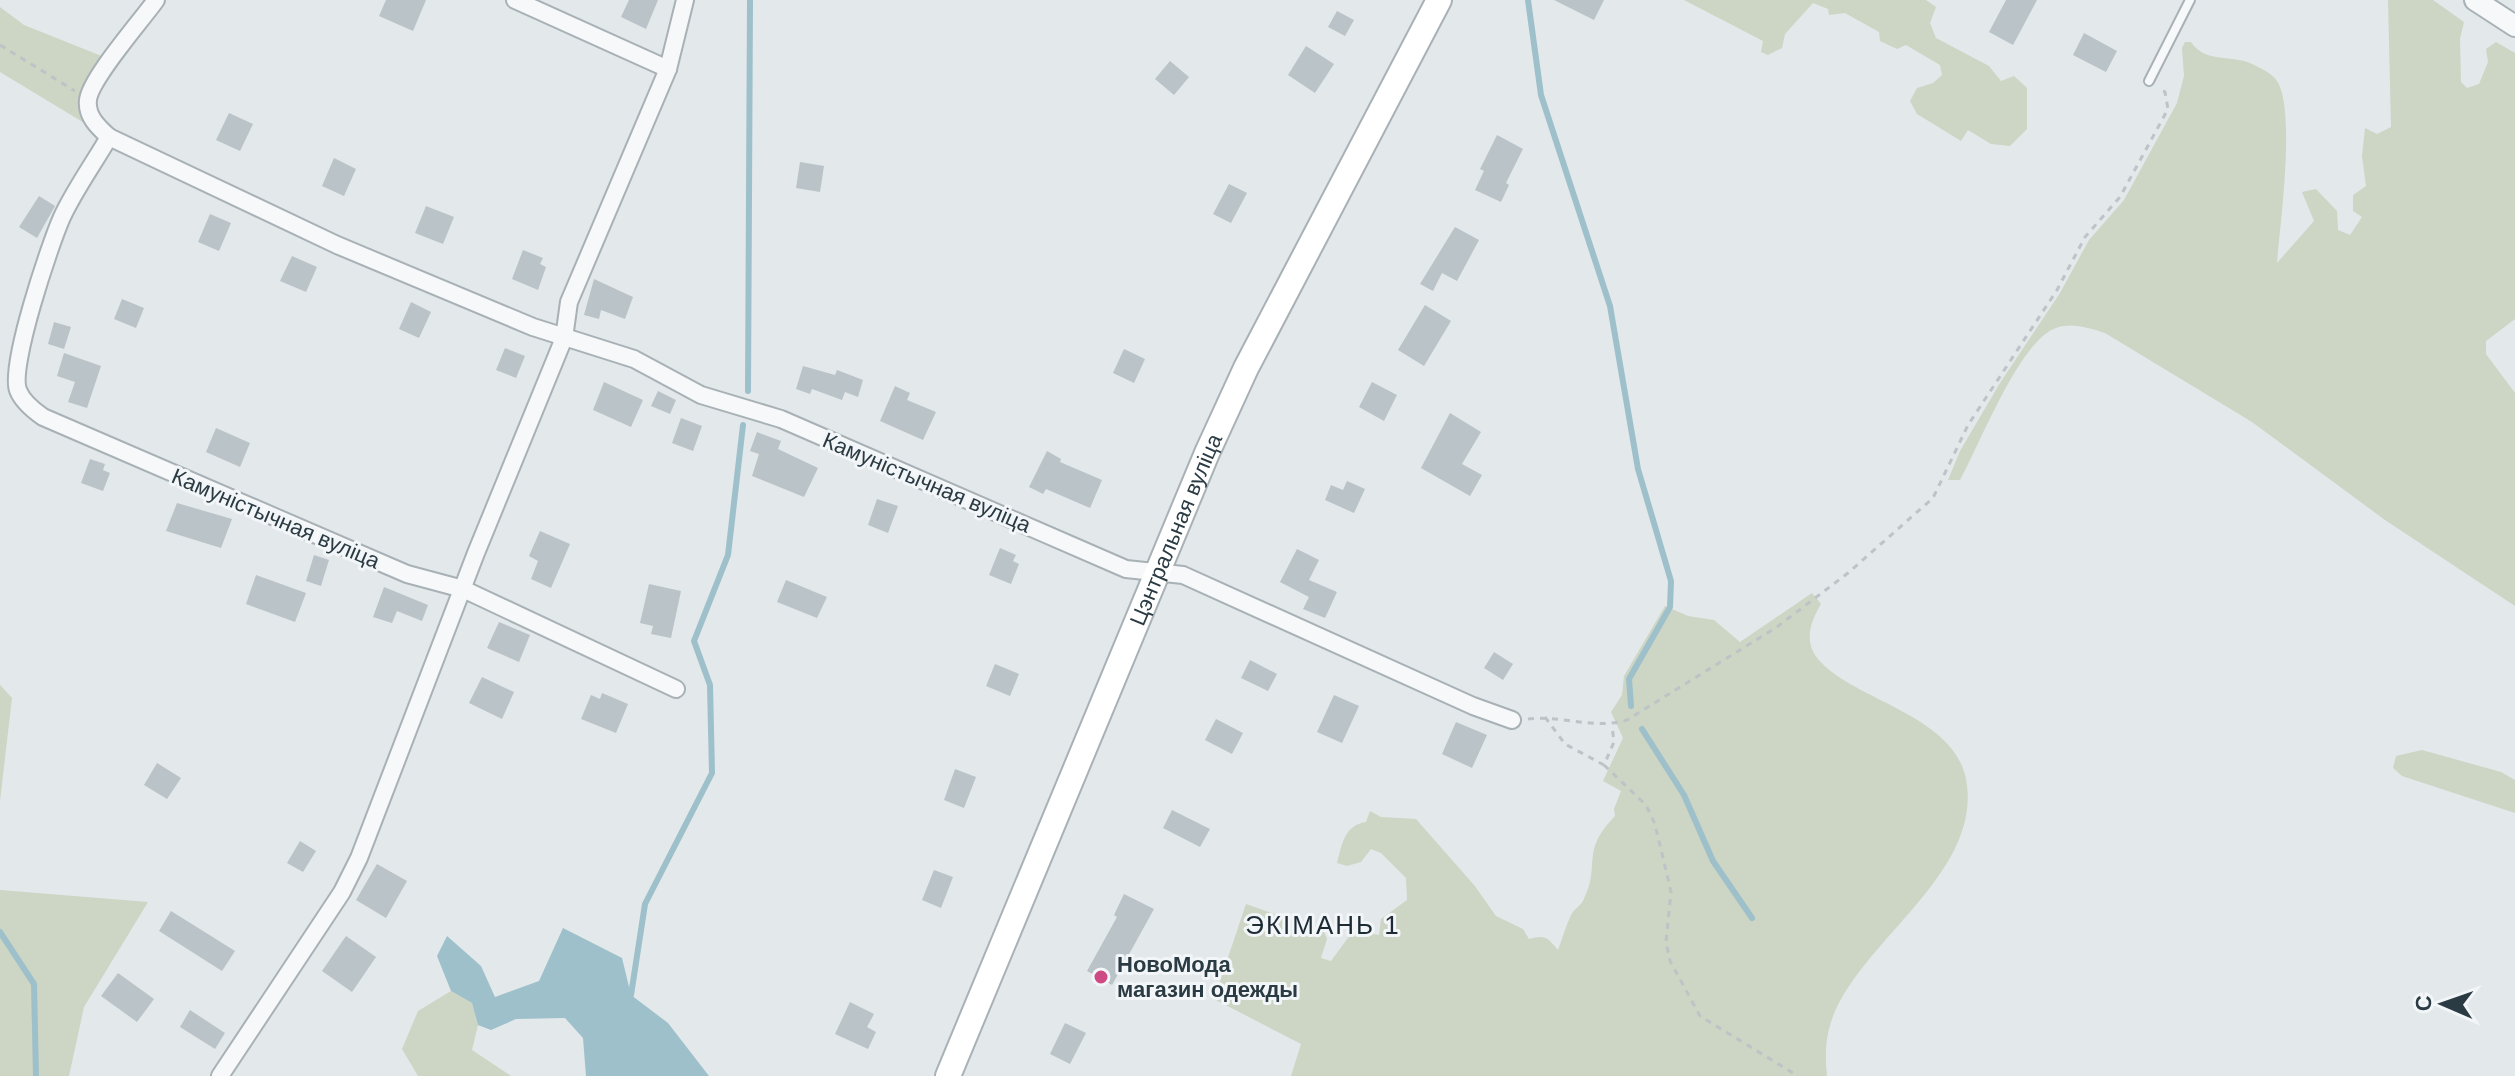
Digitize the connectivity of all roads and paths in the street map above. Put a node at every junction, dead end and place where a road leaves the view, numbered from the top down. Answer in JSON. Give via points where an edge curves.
{"nodes":[{"id":1,"x":156,"y":0,"type":"edge"},
{"id":2,"x":515,"y":0,"type":"edge"},
{"id":3,"x":685,"y":0,"type":"edge"},
{"id":4,"x":1439,"y":0,"type":"edge"},
{"id":5,"x":2190,"y":0,"type":"edge"},
{"id":6,"x":2475,"y":0,"type":"edge"},
{"id":7,"x":2515,"y":26,"type":"edge"},
{"id":8,"x":0,"y":45,"type":"edge"},
{"id":9,"x":668,"y":69,"type":"junction"},
{"id":10,"x":2149,"y":81,"type":"joint"},
{"id":11,"x":88,"y":99,"type":"junction"},
{"id":12,"x":109,"y":137,"type":"junction"},
{"id":13,"x":564,"y":338,"type":"junction"},
{"id":14,"x":1156,"y":572,"type":"junction"},
{"id":15,"x":463,"y":589,"type":"junction"},
{"id":16,"x":676,"y":689,"type":"dead end"},
{"id":17,"x":1545,"y":717,"type":"junction"},
{"id":18,"x":1512,"y":720,"type":"joint"},
{"id":19,"x":1612,"y":724,"type":"junction"},
{"id":20,"x":1604,"y":765,"type":"junction"},
{"id":21,"x":220,"y":1076,"type":"edge"},
{"id":22,"x":948,"y":1076,"type":"edge"},
{"id":23,"x":1798,"y":1076,"type":"edge"}],
"edges":[{"from":1,"to":11,"type":"street","via":[[92,86]]},
{"from":2,"to":9,"type":"street"},
{"from":3,"to":9,"type":"street"},
{"from":4,"to":14,"type":"main road","name":"Цэнтральная вуліца","via":[[1246,368]]},
{"from":5,"to":10,"type":"lane"},
{"from":6,"to":7,"type":"street"},
{"from":8,"to":11,"type":"path"},
{"from":9,"to":13,"type":"street","via":[[569,302]]},
{"from":10,"to":19,"type":"path","via":[[2165,92],[2168,109],[2120,197],[2085,237],[2057,290],[1968,425],[1933,498],[1777,627],[1627,720]]},
{"from":11,"to":12,"type":"street","via":[[96,125]]},
{"from":12,"to":13,"type":"street","name":"Камуністычная вуліца","via":[[337,245]]},
{"from":12,"to":15,"type":"street","name":"Камуністычная вуліца","via":[[62,218],[29,317],[16,377],[18,391],[31,409],[407,574]]},
{"from":13,"to":14,"type":"street","name":"Камуністычная вуліца","via":[[634,359],[701,395],[781,419],[1126,569]]},
{"from":13,"to":15,"type":"street"},
{"from":14,"to":18,"type":"street","name":"Камуністычная вуліца","via":[[1183,575]]},
{"from":14,"to":22,"type":"main road","name":"Цэнтральная вуліца"},
{"from":15,"to":16,"type":"street","name":"Камуністычная вуліца"},
{"from":15,"to":21,"type":"street","via":[[359,858]]},
{"from":17,"to":18,"type":"path"},
{"from":17,"to":19,"type":"path"},
{"from":17,"to":20,"type":"path","via":[[1565,744]]},
{"from":19,"to":20,"type":"path","via":[[1614,742]]},
{"from":20,"to":23,"type":"path","via":[[1646,805],[1655,824],[1671,892],[1668,952],[1700,1016]]}]}
